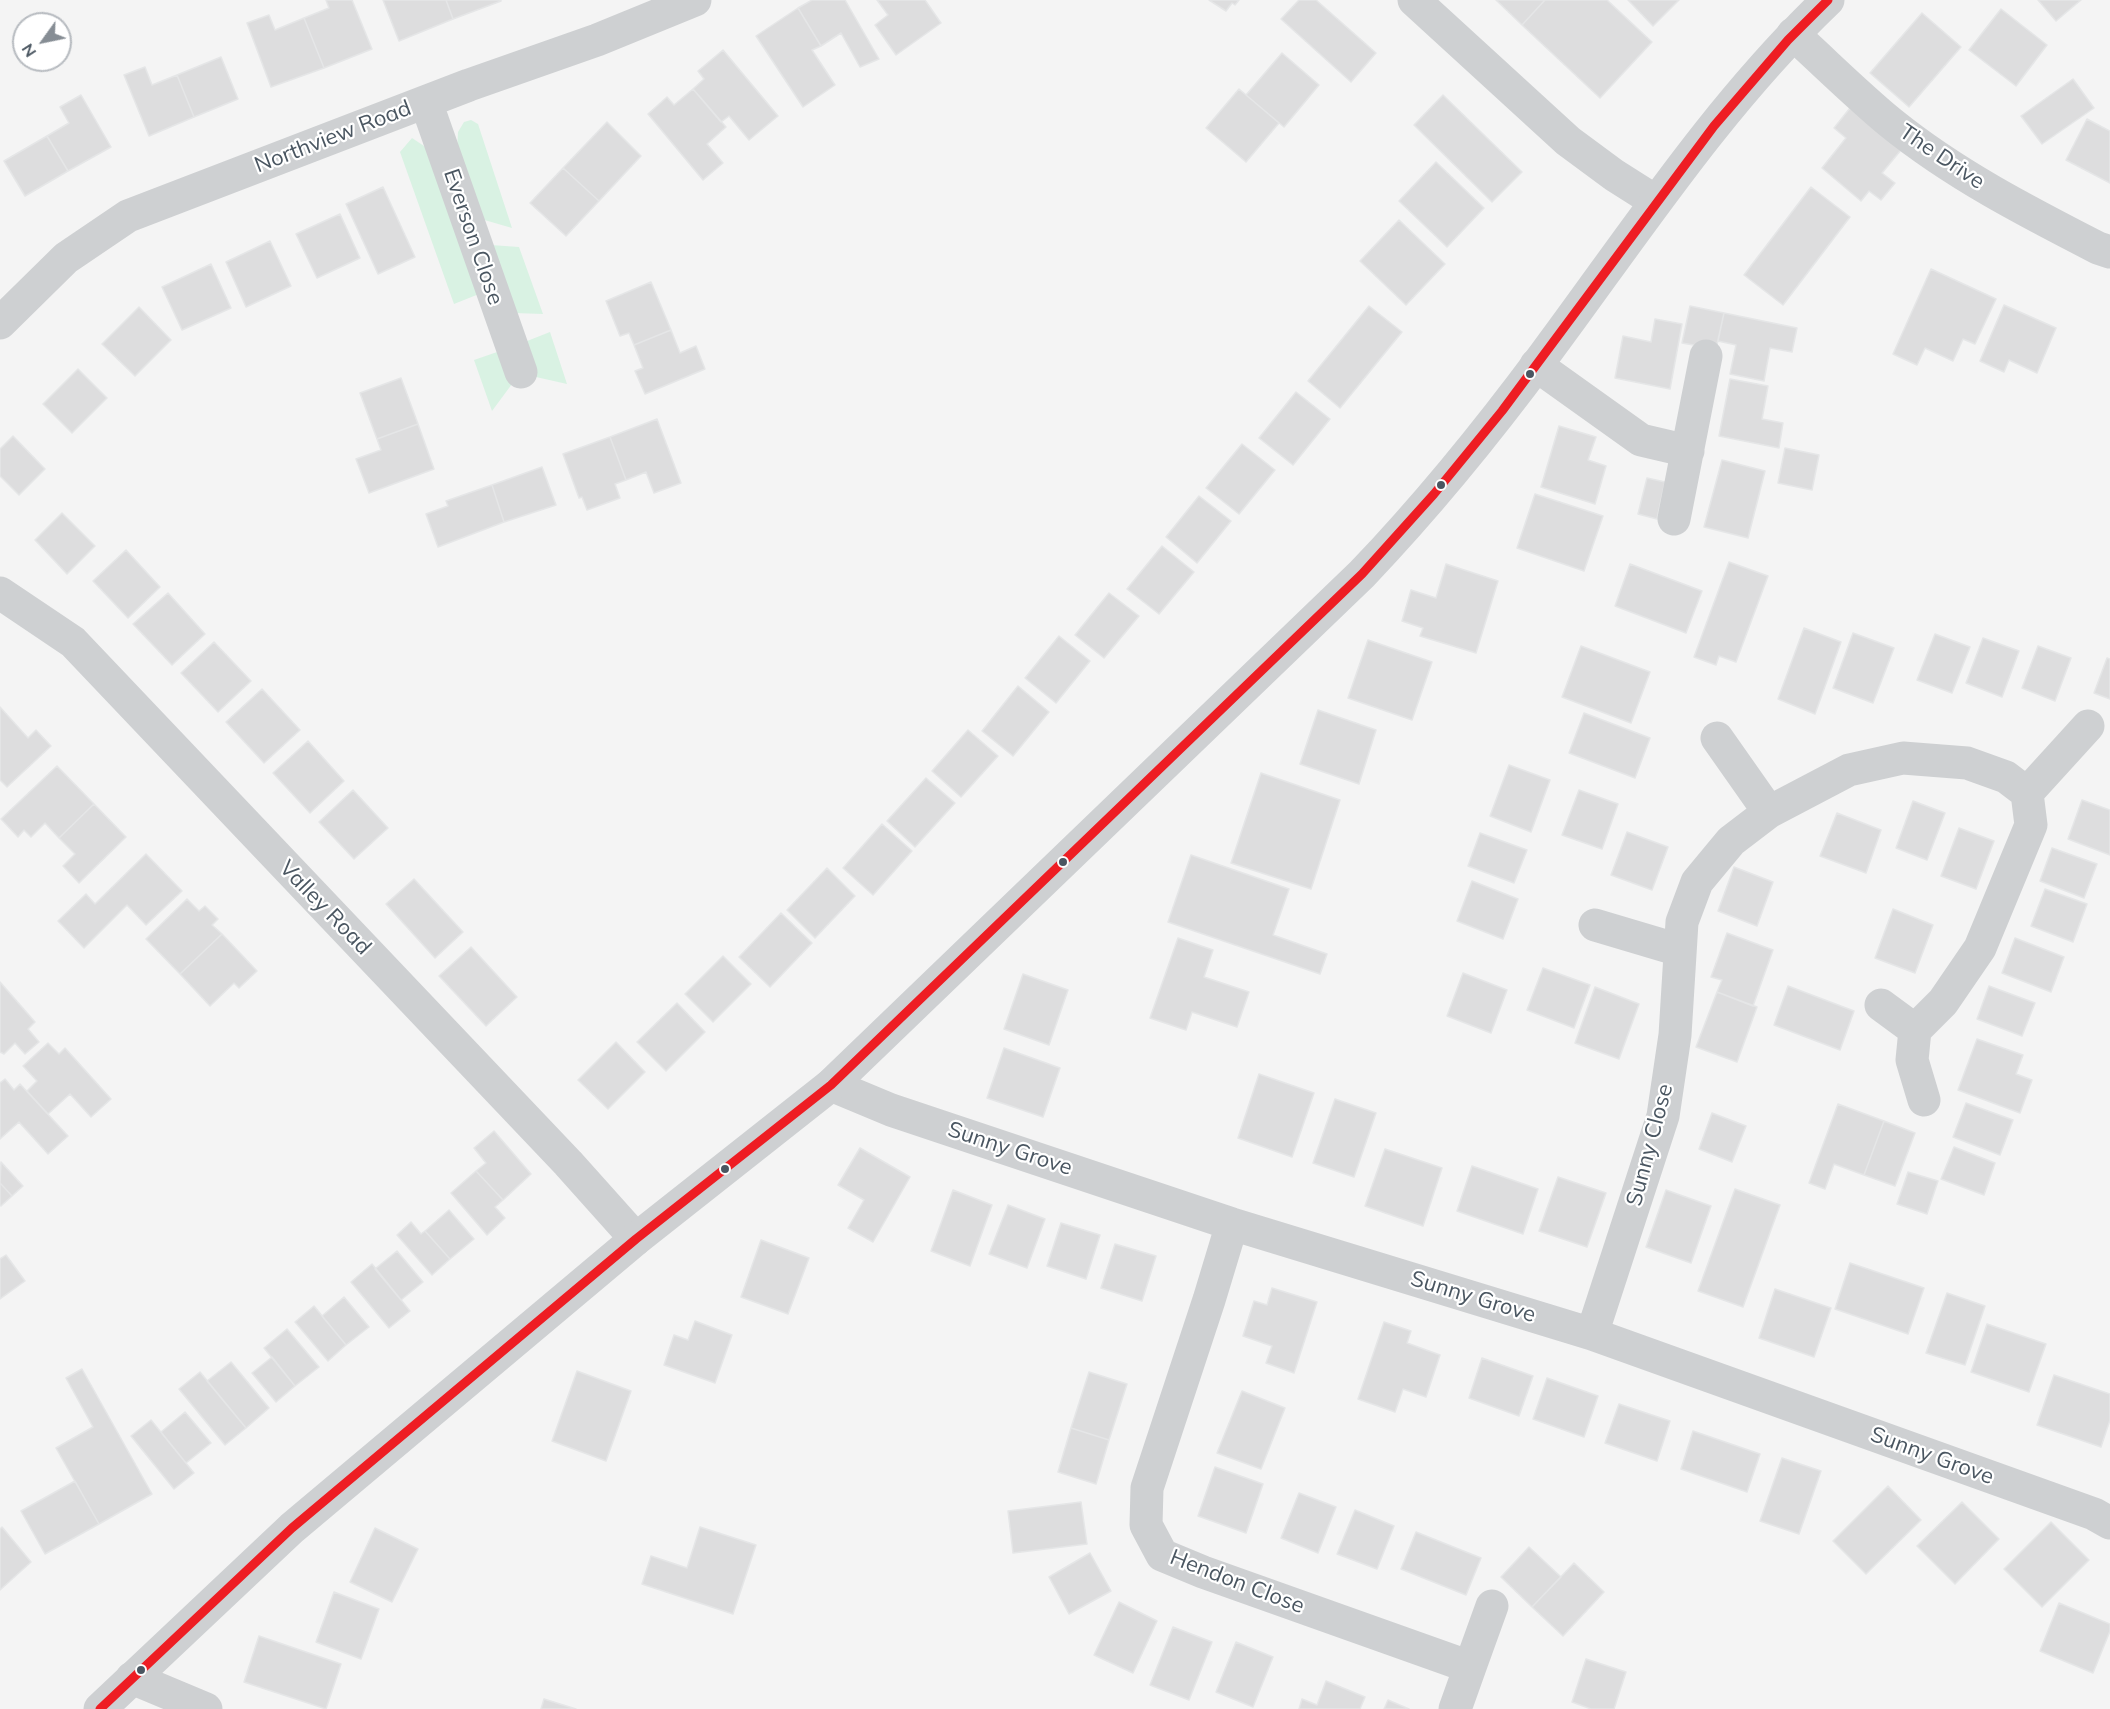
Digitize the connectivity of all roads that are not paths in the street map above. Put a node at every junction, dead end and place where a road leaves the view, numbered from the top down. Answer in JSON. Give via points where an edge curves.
{"nodes":[{"id":1,"x":695,"y":0,"type":"edge"},
{"id":2,"x":1414,"y":0,"type":"edge"},
{"id":3,"x":1828,"y":0,"type":"edge"},
{"id":4,"x":1793,"y":33,"type":"junction"},
{"id":5,"x":426,"y":102,"type":"junction"},
{"id":6,"x":1655,"y":201,"type":"junction"},
{"id":7,"x":2110,"y":252,"type":"edge"},
{"id":8,"x":0,"y":323,"type":"edge"},
{"id":9,"x":1706,"y":356,"type":"dead end"},
{"id":10,"x":1536,"y":365,"type":"junction"},
{"id":11,"x":521,"y":372,"type":"dead end"},
{"id":12,"x":1688,"y":450,"type":"junction"},
{"id":13,"x":1674,"y":519,"type":"dead end"},
{"id":14,"x":2,"y":597,"type":"edge"},
{"id":15,"x":2088,"y":726,"type":"dead end"},
{"id":16,"x":1717,"y":738,"type":"dead end"},
{"id":17,"x":2027,"y":793,"type":"junction"},
{"id":18,"x":1769,"y":812,"type":"junction"},
{"id":19,"x":1595,"y":925,"type":"dead end"},
{"id":20,"x":1679,"y":950,"type":"junction"},
{"id":21,"x":1881,"y":1005,"type":"dead end"},
{"id":22,"x":1915,"y":1030,"type":"junction"},
{"id":23,"x":831,"y":1084,"type":"junction"},
{"id":24,"x":1924,"y":1100,"type":"dead end"},
{"id":25,"x":1232,"y":1224,"type":"junction"},
{"id":26,"x":636,"y":1239,"type":"junction"},
{"id":27,"x":1592,"y":1334,"type":"junction"},
{"id":28,"x":2110,"y":1523,"type":"edge"},
{"id":29,"x":1492,"y":1606,"type":"dead end"},
{"id":30,"x":1470,"y":1667,"type":"junction"},
{"id":31,"x":132,"y":1678,"type":"junction"},
{"id":32,"x":100,"y":1709,"type":"edge"},
{"id":33,"x":206,"y":1709,"type":"edge"},
{"id":34,"x":1455,"y":1709,"type":"edge"}],
"edges":[{"from":1,"to":5,"type":"street","name":"Northview Road"},
{"from":2,"to":6,"type":"street","via":[[1568,141]]},
{"from":3,"to":4,"type":"street"},
{"from":4,"to":6,"type":"street","via":[[1715,123]]},
{"from":4,"to":7,"type":"street","name":"The Drive","via":[[1891,123],[1952,167],[2015,206]]},
{"from":5,"to":8,"type":"street","name":"Northview Road","via":[[128,216],[66,258]]},
{"from":5,"to":11,"type":"street","name":"Everson Close"},
{"from":6,"to":10,"type":"street"},
{"from":9,"to":12,"type":"street"},
{"from":10,"to":12,"type":"street","via":[[1641,440]]},
{"from":10,"to":23,"type":"street","via":[[1452,474],[1362,574]]},
{"from":12,"to":13,"type":"street"},
{"from":14,"to":26,"type":"street","name":"Valley Road","via":[[73,642]]},
{"from":15,"to":17,"type":"street"},
{"from":16,"to":18,"type":"street"},
{"from":17,"to":18,"type":"street","name":"Sunny Close","via":[[2006,777],[1967,763],[1903,758],[1849,770]]},
{"from":17,"to":22,"type":"street","via":[[2031,825],[1980,948],[1943,1002]]},
{"from":18,"to":20,"type":"street","name":"Sunny Close","via":[[1731,842],[1697,882],[1682,922]]},
{"from":19,"to":20,"type":"street"},
{"from":20,"to":27,"type":"street","name":"Sunny Close","via":[[1676,1035],[1663,1116]]},
{"from":21,"to":22,"type":"street"},
{"from":22,"to":24,"type":"street","via":[[1912,1060]]},
{"from":23,"to":25,"type":"street","name":"Sunny Grove","via":[[891,1110]]},
{"from":23,"to":26,"type":"street"},
{"from":25,"to":27,"type":"street","name":"Sunny Grove"},
{"from":25,"to":30,"type":"street","name":"Hendon Close","via":[[1147,1488],[1146,1525],[1162,1555]]},
{"from":26,"to":31,"type":"street","via":[[292,1528]]},
{"from":27,"to":28,"type":"street","name":"Sunny Grove"},
{"from":29,"to":30,"type":"street"},
{"from":30,"to":34,"type":"street"},
{"from":31,"to":32,"type":"street"},
{"from":31,"to":33,"type":"street"}]}
